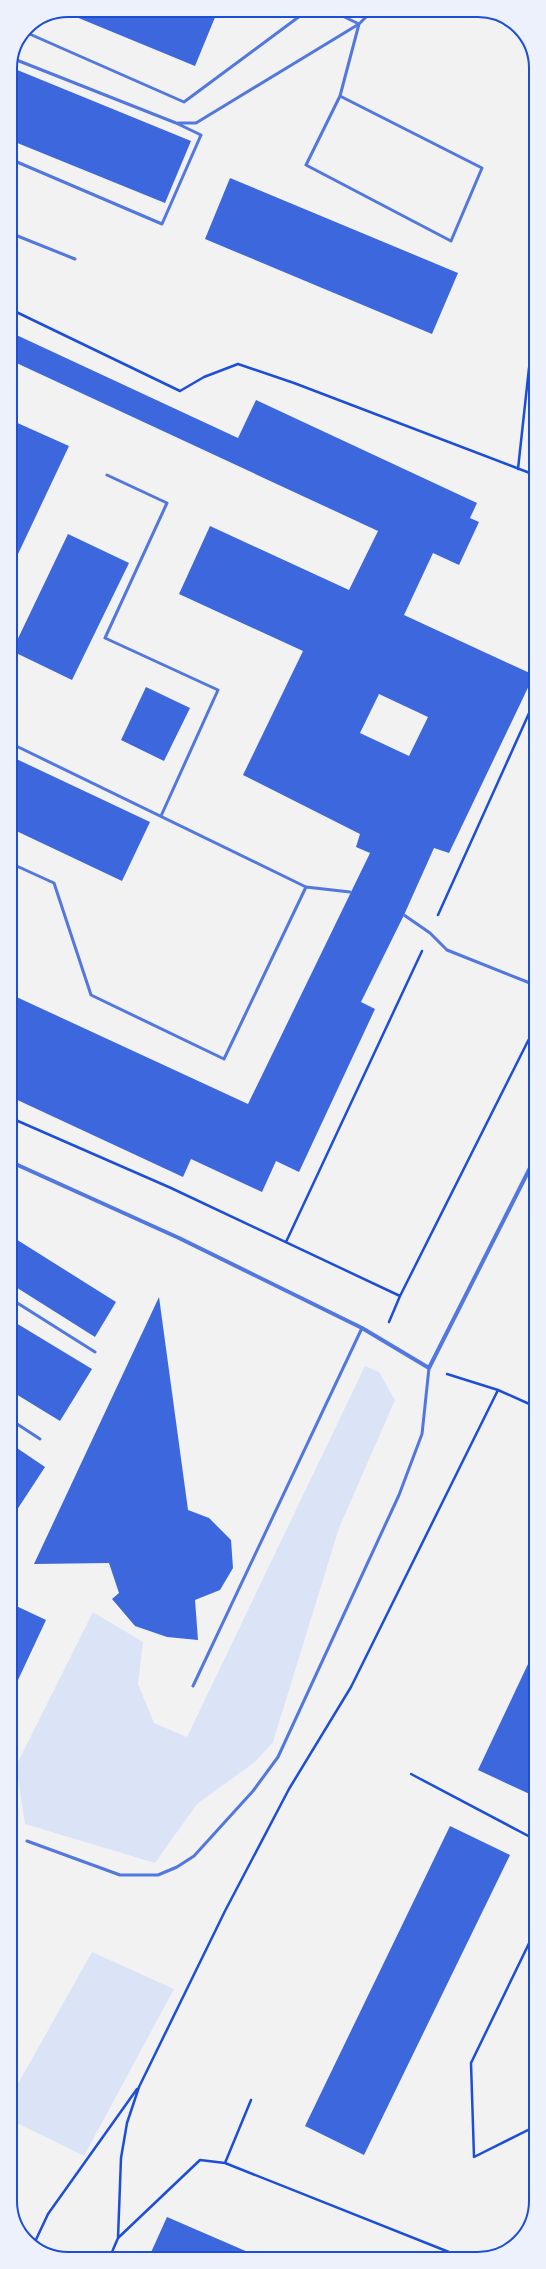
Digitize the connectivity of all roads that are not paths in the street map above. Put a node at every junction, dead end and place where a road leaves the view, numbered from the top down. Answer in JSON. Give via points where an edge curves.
{"nodes":[{"id":1,"x":299,"y":17,"type":"edge"},
{"id":2,"x":344,"y":17,"type":"edge"},
{"id":3,"x":366,"y":17,"type":"edge"},
{"id":4,"x":359,"y":24,"type":"junction"},
{"id":5,"x":30,"y":34,"type":"edge"},
{"id":6,"x":18,"y":60,"type":"edge"},
{"id":7,"x":340,"y":96,"type":"junction"},
{"id":8,"x":176,"y":123,"type":"junction"},
{"id":9,"x":17,"y":162,"type":"edge"},
{"id":10,"x":17,"y":236,"type":"edge"},
{"id":11,"x":75,"y":259,"type":"dead end"},
{"id":12,"x":107,"y":475,"type":"dead end"},
{"id":13,"x":17,"y":746,"type":"edge"},
{"id":14,"x":161,"y":816,"type":"junction"},
{"id":15,"x":17,"y":866,"type":"edge"},
{"id":16,"x":306,"y":887,"type":"junction"},
{"id":17,"x":350,"y":892,"type":"dead end"},
{"id":18,"x":404,"y":915,"type":"dead end"},
{"id":19,"x":529,"y":983,"type":"edge"},
{"id":20,"x":17,"y":1165,"type":"edge"},
{"id":21,"x":529,"y":1172,"type":"edge"},
{"id":22,"x":17,"y":1303,"type":"edge"},
{"id":23,"x":362,"y":1328,"type":"junction"},
{"id":24,"x":95,"y":1352,"type":"dead end"},
{"id":25,"x":429,"y":1368,"type":"junction"},
{"id":26,"x":17,"y":1424,"type":"edge"},
{"id":27,"x":40,"y":1439,"type":"dead end"},
{"id":28,"x":193,"y":1686,"type":"dead end"},
{"id":29,"x":27,"y":1841,"type":"dead end"}],
"edges":[{"from":1,"to":5,"type":"lane","via":[[184,102]]},
{"from":2,"to":4,"type":"lane"},
{"from":3,"to":4,"type":"lane"},
{"from":4,"to":7,"type":"lane"},
{"from":4,"to":8,"type":"lane","via":[[196,122]]},
{"from":6,"to":8,"type":"lane"},
{"from":7,"to":7,"type":"lane","via":[[482,168],[451,241],[306,165]]},
{"from":8,"to":9,"type":"lane","via":[[201,135],[162,224]]},
{"from":10,"to":11,"type":"lane"},
{"from":12,"to":14,"type":"lane","via":[[167,503],[105,638],[218,690]]},
{"from":13,"to":14,"type":"lane"},
{"from":14,"to":16,"type":"lane"},
{"from":15,"to":16,"type":"lane","via":[[54,883],[91,995],[224,1059]]},
{"from":16,"to":17,"type":"lane"},
{"from":18,"to":19,"type":"lane","via":[[430,933],[447,950]]},
{"from":20,"to":23,"type":"street","via":[[179,1238]]},
{"from":21,"to":25,"type":"street"},
{"from":22,"to":24,"type":"lane"},
{"from":23,"to":25,"type":"street"},
{"from":23,"to":28,"type":"lane"},
{"from":25,"to":29,"type":"lane","via":[[422,1434],[399,1495],[278,1757],[253,1791],[194,1856],[158,1875],[120,1875]]},
{"from":26,"to":27,"type":"lane"}]}
